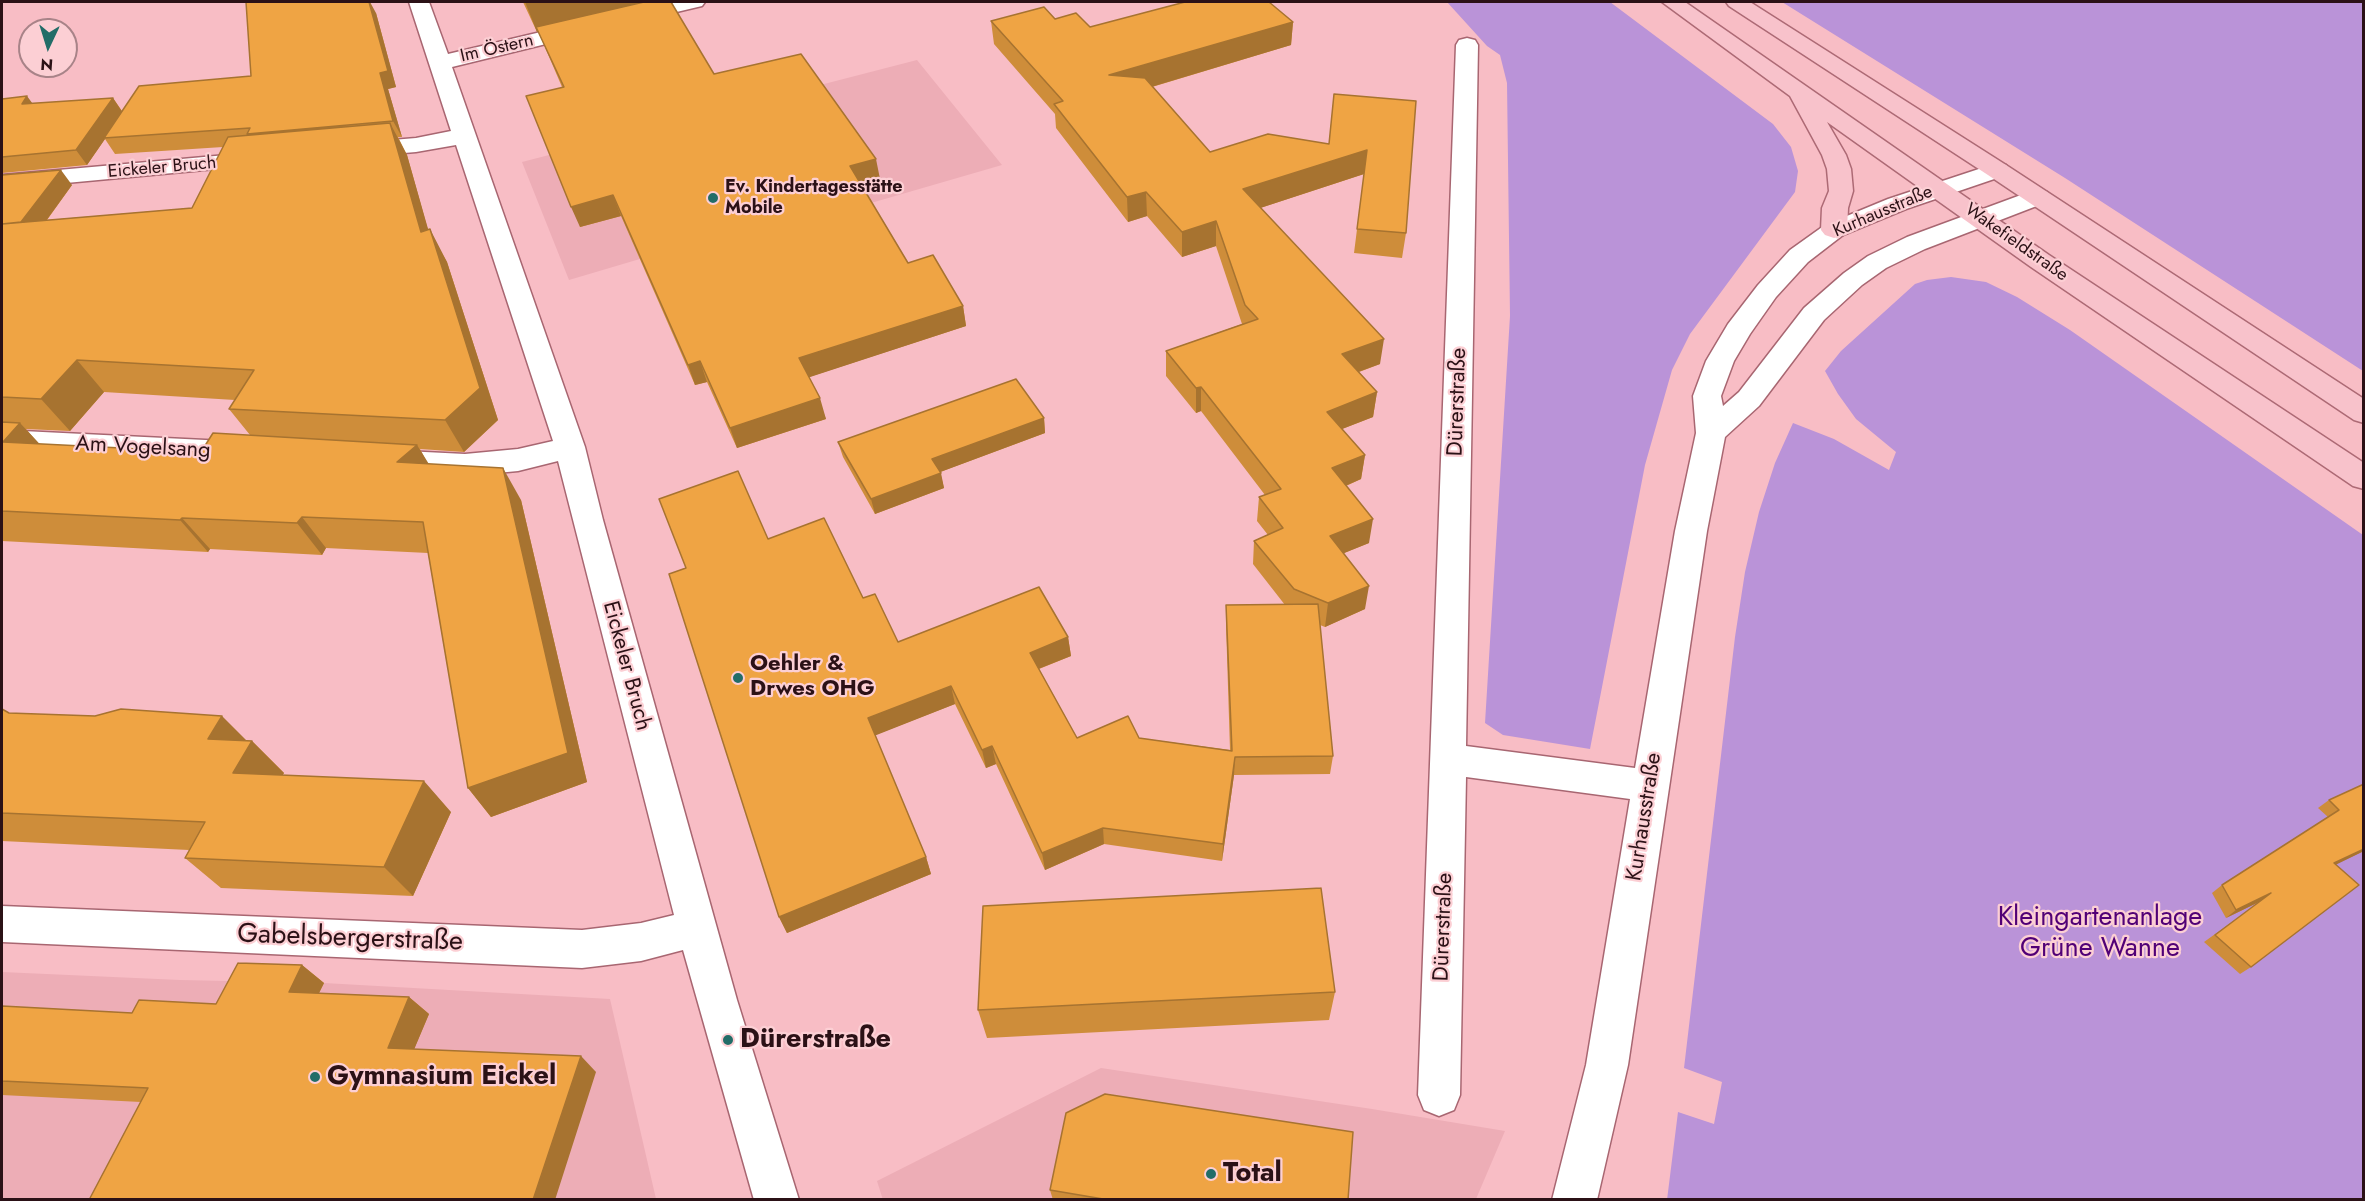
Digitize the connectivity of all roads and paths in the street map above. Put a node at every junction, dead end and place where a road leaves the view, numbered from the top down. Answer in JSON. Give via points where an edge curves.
{"nodes":[{"id":1,"x":419,"y":2,"type":"edge"},
{"id":2,"x":695,"y":2,"type":"edge"},
{"id":3,"x":1672,"y":2,"type":"edge"},
{"id":4,"x":1736,"y":2,"type":"edge"},
{"id":5,"x":1467,"y":45,"type":"dead end"},
{"id":6,"x":440,"y":63,"type":"junction"},
{"id":7,"x":1797,"y":90,"type":"junction"},
{"id":8,"x":465,"y":136,"type":"junction"},
{"id":9,"x":333,"y":153,"type":"edge"},
{"id":10,"x":285,"y":157,"type":"edge"},
{"id":11,"x":1997,"y":170,"type":"junction"},
{"id":12,"x":2,"y":182,"type":"edge"},
{"id":13,"x":1939,"y":189,"type":"junction"},
{"id":14,"x":2038,"y":197,"type":"junction"},
{"id":15,"x":1980,"y":218,"type":"junction"},
{"id":16,"x":1834,"y":230,"type":"junction"},
{"id":17,"x":2364,"y":413,"type":"edge"},
{"id":18,"x":1711,"y":433,"type":"junction"},
{"id":19,"x":2,"y":440,"type":"edge"},
{"id":20,"x":570,"y":447,"type":"junction"},
{"id":21,"x":274,"y":455,"type":"edge"},
{"id":22,"x":358,"y":460,"type":"edge"},
{"id":23,"x":2364,"y":478,"type":"edge"},
{"id":24,"x":1448,"y":759,"type":"junction"},
{"id":25,"x":1650,"y":786,"type":"junction"},
{"id":26,"x":2,"y":924,"type":"edge"},
{"id":27,"x":697,"y":928,"type":"junction"},
{"id":28,"x":1439,"y":1095,"type":"dead end"},
{"id":29,"x":777,"y":1200,"type":"edge"},
{"id":30,"x":1574,"y":1200,"type":"edge"}],
"edges":[{"from":1,"to":6,"type":"street","name":"Eickeler Bruch"},
{"from":2,"to":6,"type":"street","name":"Im Östern"},
{"from":3,"to":7,"type":"main road","name":"Wakefieldstraße"},
{"from":4,"to":11,"type":"main road"},
{"from":5,"to":24,"type":"street","name":"Dürerstraße"},
{"from":6,"to":8,"type":"street","name":"Eickeler Bruch"},
{"from":7,"to":13,"type":"main road","name":"Wakefieldstraße"},
{"from":7,"to":16,"type":"main road","via":[[1839,169],[1841,191]]},
{"from":8,"to":9,"type":"street"},
{"from":8,"to":20,"type":"street","name":"Eickeler Bruch"},
{"from":10,"to":12,"type":"street","name":"Eickeler Bruch"},
{"from":11,"to":13,"type":"street","name":"Kurhausstraße"},
{"from":11,"to":14,"type":"main road"},
{"from":13,"to":15,"type":"main road","name":"Wakefieldstraße"},
{"from":13,"to":16,"type":"street","name":"Kurhausstraße"},
{"from":14,"to":15,"type":"street","name":"Kurhausstraße"},
{"from":14,"to":17,"type":"main road"},
{"from":15,"to":18,"type":"street","name":"Kurhausstraße","via":[[1916,243],[1853,279],[1814,314],[1749,399]]},
{"from":15,"to":23,"type":"main road","name":"Wakefieldstraße"},
{"from":16,"to":18,"type":"street","name":"Kurhausstraße","via":[[1799,256],[1738,330],[1720,361],[1707,396]]},
{"from":18,"to":25,"type":"street","name":"Kurhausstraße"},
{"from":19,"to":21,"type":"street","name":"Am Vogelsang"},
{"from":20,"to":22,"type":"street","via":[[518,460],[465,465]]},
{"from":20,"to":27,"type":"street","name":"Eickeler Bruch"},
{"from":24,"to":25,"type":"street"},
{"from":24,"to":28,"type":"street","name":"Dürerstraße"},
{"from":25,"to":30,"type":"street","name":"Kurhausstraße","via":[[1606,1065]]},
{"from":26,"to":27,"type":"street","name":"Gabelsbergerstraße","via":[[582,949],[641,942]]},
{"from":27,"to":29,"type":"street","name":"Eickeler Bruch"}]}
